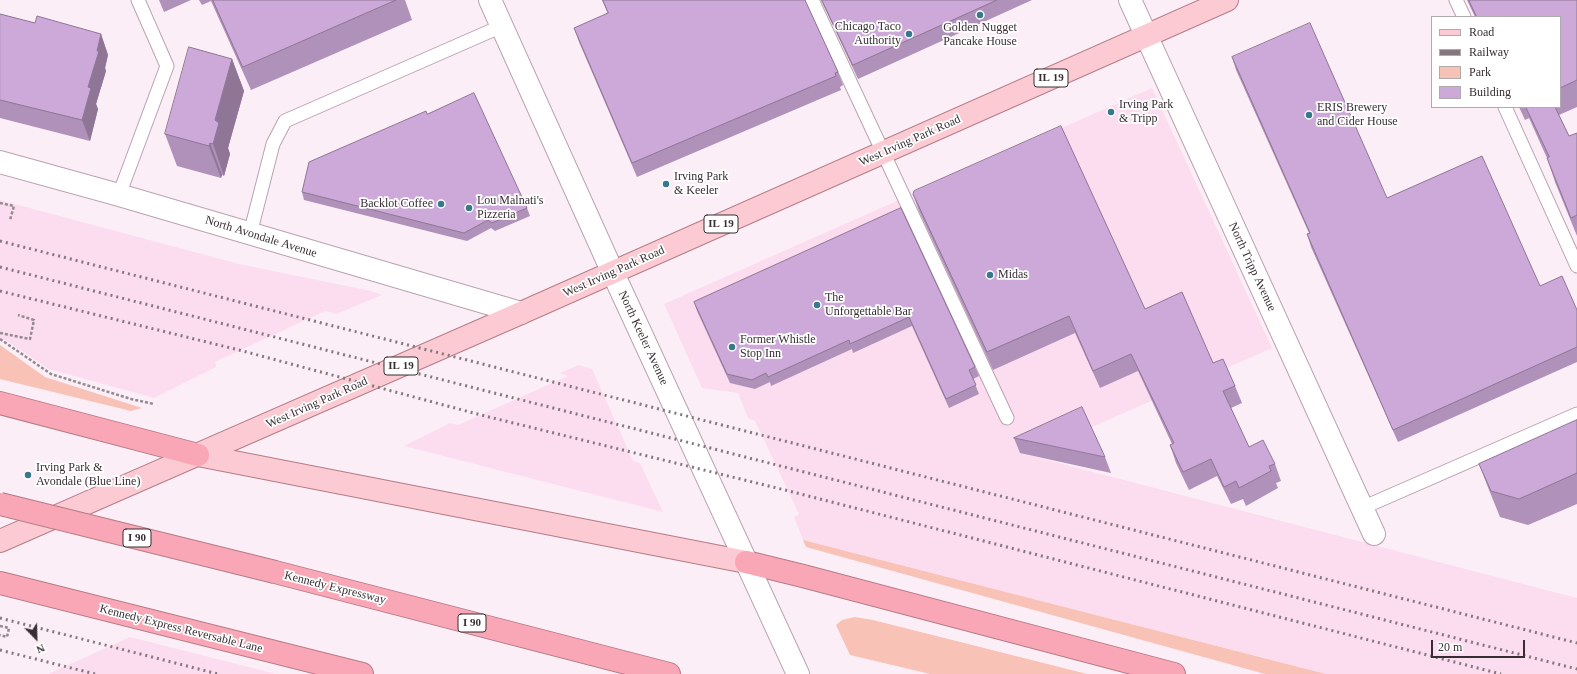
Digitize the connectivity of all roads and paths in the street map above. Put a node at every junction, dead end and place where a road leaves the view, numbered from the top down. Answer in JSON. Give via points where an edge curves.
{"nodes":[{"id":1,"x":138,"y":0,"type":"edge"},
{"id":2,"x":490,"y":0,"type":"edge"},
{"id":3,"x":812,"y":0,"type":"edge"},
{"id":4,"x":1130,"y":0,"type":"edge"},
{"id":5,"x":1227,"y":0,"type":"edge"},
{"id":6,"x":1456,"y":0,"type":"edge"},
{"id":7,"x":1464,"y":16,"type":"edge"},
{"id":8,"x":502,"y":26,"type":"junction"},
{"id":9,"x":1146,"y":36,"type":"junction"},
{"id":10,"x":1505,"y":108,"type":"edge"},
{"id":11,"x":883,"y":153,"type":"junction"},
{"id":12,"x":0,"y":162,"type":"edge"},
{"id":13,"x":120,"y":195,"type":"junction"},
{"id":14,"x":0,"y":203,"type":"edge"},
{"id":15,"x":10,"y":220,"type":"dead end"},
{"id":16,"x":250,"y":234,"type":"junction"},
{"id":17,"x":1577,"y":266,"type":"edge"},
{"id":18,"x":613,"y":273,"type":"junction"},
{"id":19,"x":521,"y":313,"type":"junction"},
{"id":20,"x":18,"y":315,"type":"dead end"},
{"id":21,"x":0,"y":333,"type":"edge"},
{"id":22,"x":0,"y":339,"type":"edge"},
{"id":23,"x":0,"y":403,"type":"edge"},
{"id":24,"x":154,"y":404,"type":"dead end"},
{"id":25,"x":1577,"y":414,"type":"edge"},
{"id":26,"x":1007,"y":418,"type":"dead end"},
{"id":27,"x":198,"y":455,"type":"junction"},
{"id":28,"x":0,"y":504,"type":"edge"},
{"id":29,"x":1362,"y":508,"type":"junction"},
{"id":30,"x":1374,"y":534,"type":"dead end"},
{"id":31,"x":0,"y":541,"type":"edge"},
{"id":32,"x":746,"y":562,"type":"junction"},
{"id":33,"x":0,"y":583,"type":"edge"},
{"id":34,"x":0,"y":626,"type":"edge"},
{"id":35,"x":0,"y":635,"type":"edge"},
{"id":36,"x":362,"y":674,"type":"edge"},
{"id":37,"x":669,"y":674,"type":"edge"},
{"id":38,"x":798,"y":674,"type":"edge"},
{"id":39,"x":1174,"y":674,"type":"edge"}],
"edges":[{"from":1,"to":13,"type":"lane","via":[[167,66]]},
{"from":2,"to":8,"type":"street","name":"North Keeler Avenue"},
{"from":3,"to":11,"type":"lane"},
{"from":4,"to":9,"type":"street","name":"North Tripp Avenue"},
{"from":5,"to":9,"type":"main road","name":"West Irving Park Road","number":"IL 19"},
{"from":6,"to":7,"type":"lane"},
{"from":8,"to":16,"type":"lane","via":[[285,121],[273,144]]},
{"from":8,"to":18,"type":"street","name":"North Keeler Avenue"},
{"from":9,"to":11,"type":"main road","name":"West Irving Park Road","number":"IL 19"},
{"from":9,"to":29,"type":"street","name":"North Tripp Avenue"},
{"from":10,"to":17,"type":"lane"},
{"from":11,"to":18,"type":"main road","name":"West Irving Park Road","number":"IL 19"},
{"from":11,"to":26,"type":"lane"},
{"from":12,"to":13,"type":"street","name":"North Avondale Avenue"},
{"from":13,"to":16,"type":"street","name":"North Avondale Avenue"},
{"from":14,"to":15,"type":"path","via":[[14,206]]},
{"from":16,"to":19,"type":"street","name":"North Avondale Avenue"},
{"from":18,"to":19,"type":"main road","name":"West Irving Park Road","number":"IL 19"},
{"from":18,"to":32,"type":"street","name":"North Keeler Avenue"},
{"from":19,"to":27,"type":"main road","name":"West Irving Park Road","number":"IL 19"},
{"from":20,"to":21,"type":"path","via":[[34,320],[30,339]]},
{"from":22,"to":24,"type":"path","via":[[50,374]]},
{"from":23,"to":27,"type":"highway"},
{"from":25,"to":29,"type":"lane"},
{"from":27,"to":31,"type":"main road","name":"West Irving Park Road","number":"IL 19"},
{"from":27,"to":32,"type":"main road"},
{"from":28,"to":37,"type":"highway","name":"Kennedy Expressway","number":"I 90","bridge":true},
{"from":29,"to":30,"type":"street","name":"North Tripp Avenue"},
{"from":32,"to":38,"type":"street","name":"North Keeler Avenue"},
{"from":32,"to":39,"type":"highway"},
{"from":33,"to":36,"type":"highway","name":"Kennedy Express Reversable Lane"},
{"from":34,"to":35,"type":"path","via":[[9,628],[7,637]]}]}
